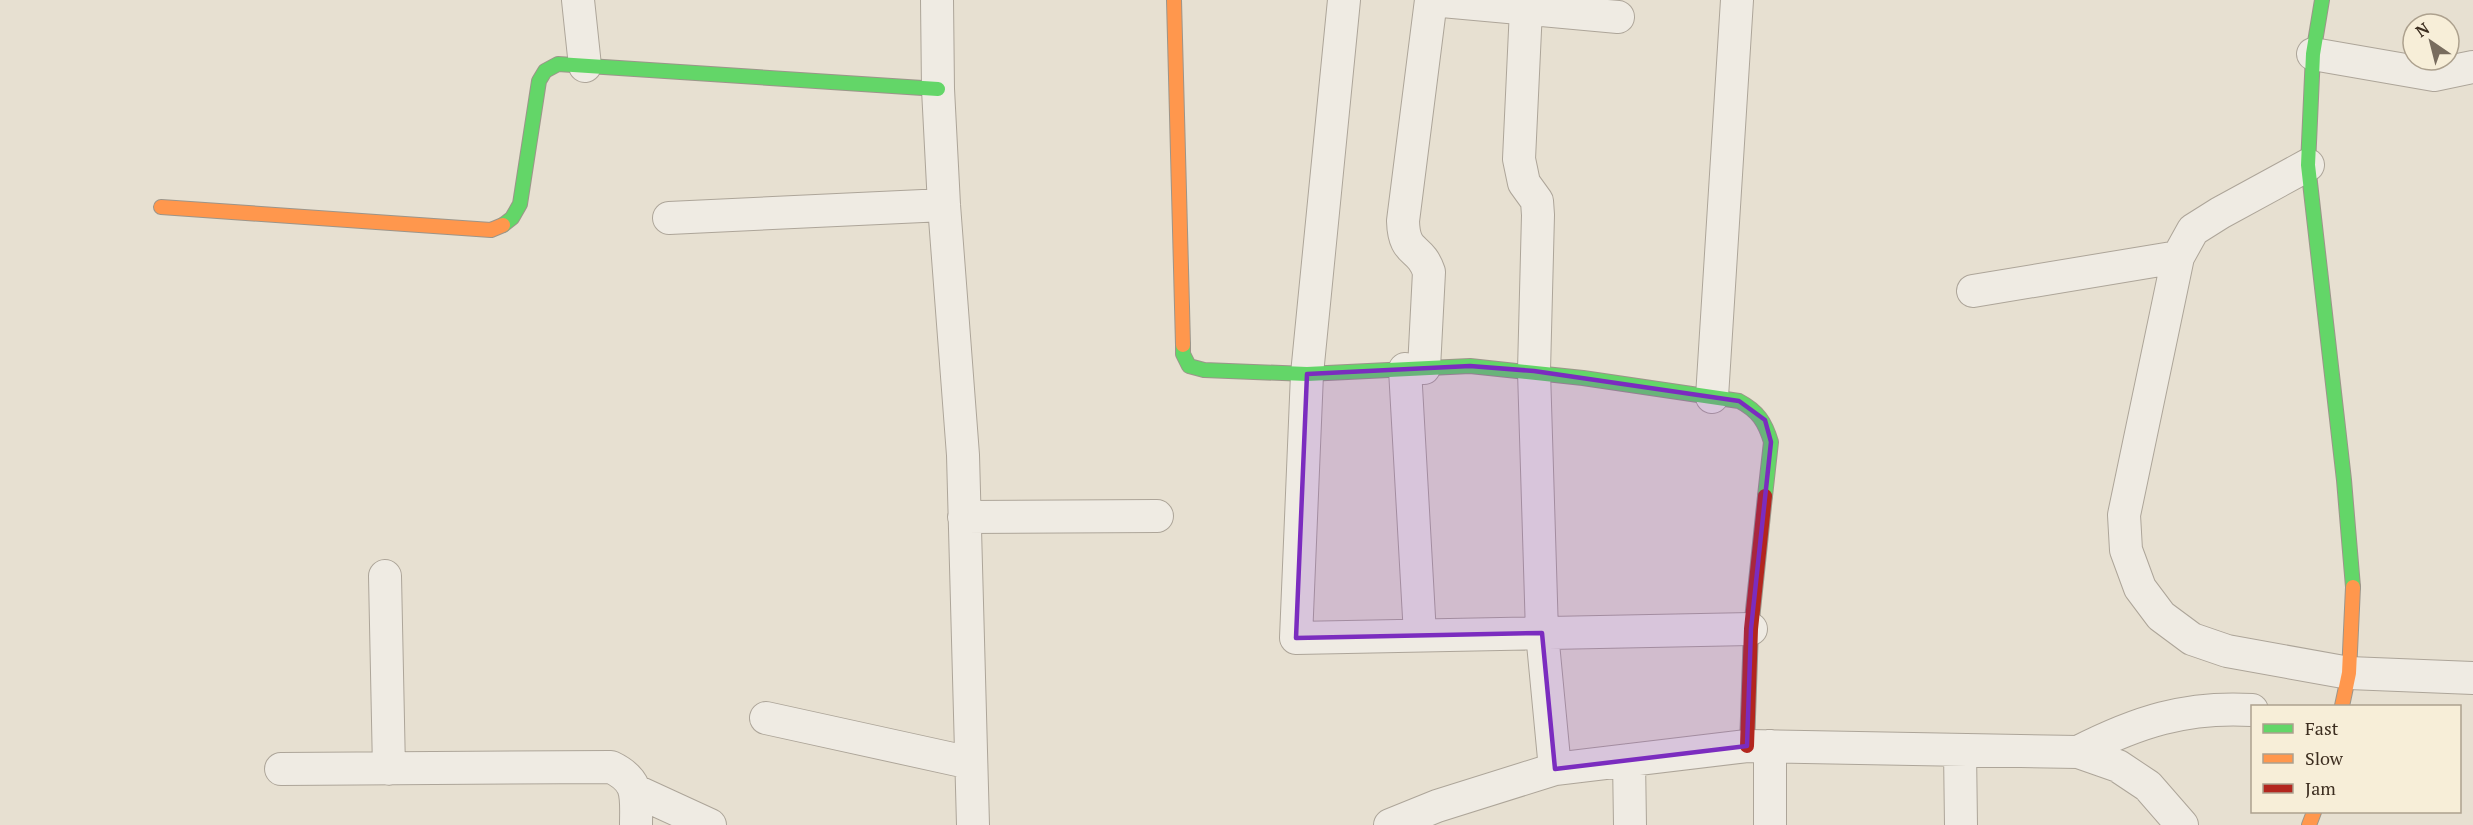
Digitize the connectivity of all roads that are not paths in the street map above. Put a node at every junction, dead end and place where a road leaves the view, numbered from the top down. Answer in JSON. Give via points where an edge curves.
{"nodes":[{"id":1,"x":578,"y":0,"type":"edge"},
{"id":2,"x":937,"y":0,"type":"edge"},
{"id":3,"x":1174,"y":0,"type":"edge"},
{"id":4,"x":1344,"y":0,"type":"edge"},
{"id":5,"x":1431,"y":0,"type":"edge"},
{"id":6,"x":1737,"y":0,"type":"edge"},
{"id":7,"x":2322,"y":0,"type":"edge"},
{"id":8,"x":1526,"y":9,"type":"junction"},
{"id":9,"x":1618,"y":17,"type":"dead end"},
{"id":10,"x":2313,"y":54,"type":"junction"},
{"id":11,"x":585,"y":66,"type":"junction"},
{"id":12,"x":2473,"y":68,"type":"edge"},
{"id":13,"x":938,"y":89,"type":"junction"},
{"id":14,"x":2308,"y":165,"type":"junction"},
{"id":15,"x":944,"y":205,"type":"junction"},
{"id":16,"x":160,"y":207,"type":"dead end"},
{"id":17,"x":669,"y":218,"type":"dead end"},
{"id":18,"x":2178,"y":257,"type":"junction"},
{"id":19,"x":1972,"y":291,"type":"dead end"},
{"id":20,"x":1414,"y":369,"type":"junction"},
{"id":21,"x":1534,"y":371,"type":"junction"},
{"id":22,"x":1307,"y":374,"type":"junction"},
{"id":23,"x":1712,"y":397,"type":"junction"},
{"id":24,"x":1157,"y":516,"type":"dead end"},
{"id":25,"x":964,"y":517,"type":"junction"},
{"id":26,"x":385,"y":576,"type":"dead end"},
{"id":27,"x":1751,"y":629,"type":"junction"},
{"id":28,"x":1542,"y":633,"type":"junction"},
{"id":29,"x":1420,"y":636,"type":"junction"},
{"id":30,"x":2349,"y":673,"type":"junction"},
{"id":31,"x":2473,"y":678,"type":"edge"},
{"id":32,"x":2342,"y":705,"type":"edge"},
{"id":33,"x":2251,"y":710,"type":"edge"},
{"id":34,"x":766,"y":718,"type":"dead end"},
{"id":35,"x":1758,"y":746,"type":"junction"},
{"id":36,"x":1960,"y":750,"type":"junction"},
{"id":37,"x":2078,"y":752,"type":"junction"},
{"id":38,"x":1629,"y":760,"type":"junction"},
{"id":39,"x":971,"y":763,"type":"junction"},
{"id":40,"x":281,"y":769,"type":"dead end"},
{"id":41,"x":389,"y":769,"type":"junction"},
{"id":42,"x":1555,"y":769,"type":"junction"},
{"id":43,"x":636,"y":791,"type":"junction"},
{"id":44,"x":1438,"y":815,"type":"edge"},
{"id":45,"x":636,"y":825,"type":"edge"},
{"id":46,"x":710,"y":825,"type":"edge"},
{"id":47,"x":973,"y":825,"type":"edge"},
{"id":48,"x":1390,"y":825,"type":"edge"},
{"id":49,"x":1630,"y":825,"type":"edge"},
{"id":50,"x":1770,"y":825,"type":"edge"},
{"id":51,"x":1961,"y":825,"type":"edge"},
{"id":52,"x":2182,"y":825,"type":"edge"}],
"edges":[{"from":1,"to":11,"type":"street"},
{"from":2,"to":13,"type":"street"},
{"from":3,"to":22,"type":"street","via":[[1183,354],[1189,366],[1204,370]]},
{"from":4,"to":22,"type":"street"},
{"from":5,"to":8,"type":"street"},
{"from":5,"to":20,"type":"street","via":[[1403,221],[1404,238],[1425,259],[1429,272]]},
{"from":6,"to":23,"type":"street"},
{"from":7,"to":10,"type":"street"},
{"from":8,"to":9,"type":"street"},
{"from":8,"to":21,"type":"street","via":[[1518,159],[1524,183],[1537,201]]},
{"from":10,"to":12,"type":"street","via":[[2434,75]]},
{"from":10,"to":14,"type":"street"},
{"from":11,"to":13,"type":"street"},
{"from":11,"to":16,"type":"street","via":[[558,64],[545,71],[539,81],[520,204],[514,218],[504,226],[491,230]]},
{"from":13,"to":15,"type":"street"},
{"from":14,"to":18,"type":"street","via":[[2193,230]]},
{"from":14,"to":30,"type":"street","via":[[2353,590]]},
{"from":15,"to":17,"type":"street"},
{"from":15,"to":25,"type":"street"},
{"from":18,"to":19,"type":"street"},
{"from":18,"to":30,"type":"street","via":[[2124,515],[2126,550],[2140,588],[2161,616],[2192,639],[2227,651]]},
{"from":20,"to":21,"type":"street","via":[[1470,366]]},
{"from":20,"to":22,"type":"street"},
{"from":20,"to":29,"type":"street"},
{"from":21,"to":23,"type":"street"},
{"from":21,"to":28,"type":"street"},
{"from":22,"to":29,"type":"street","via":[[1296,638]]},
{"from":23,"to":27,"type":"street","via":[[1753,407],[1765,420],[1771,442]]},
{"from":24,"to":25,"type":"street"},
{"from":25,"to":39,"type":"street"},
{"from":26,"to":41,"type":"street"},
{"from":27,"to":28,"type":"street"},
{"from":27,"to":35,"type":"street"},
{"from":28,"to":29,"type":"street"},
{"from":28,"to":42,"type":"street"},
{"from":30,"to":31,"type":"street"},
{"from":30,"to":32,"type":"street"},
{"from":33,"to":37,"type":"street","via":[[2205,710],[2161,717],[2118,731]]},
{"from":34,"to":39,"type":"street"},
{"from":35,"to":36,"type":"street"},
{"from":35,"to":38,"type":"street"},
{"from":35,"to":50,"type":"street"},
{"from":36,"to":37,"type":"street"},
{"from":36,"to":51,"type":"street"},
{"from":37,"to":52,"type":"street","via":[[2118,766],[2148,786]]},
{"from":38,"to":42,"type":"street"},
{"from":38,"to":49,"type":"street"},
{"from":39,"to":47,"type":"street"},
{"from":40,"to":41,"type":"street"},
{"from":41,"to":43,"type":"street","via":[[611,767],[626,774]]},
{"from":42,"to":44,"type":"street"},
{"from":43,"to":45,"type":"street"},
{"from":43,"to":46,"type":"street"},
{"from":44,"to":48,"type":"street"}]}
